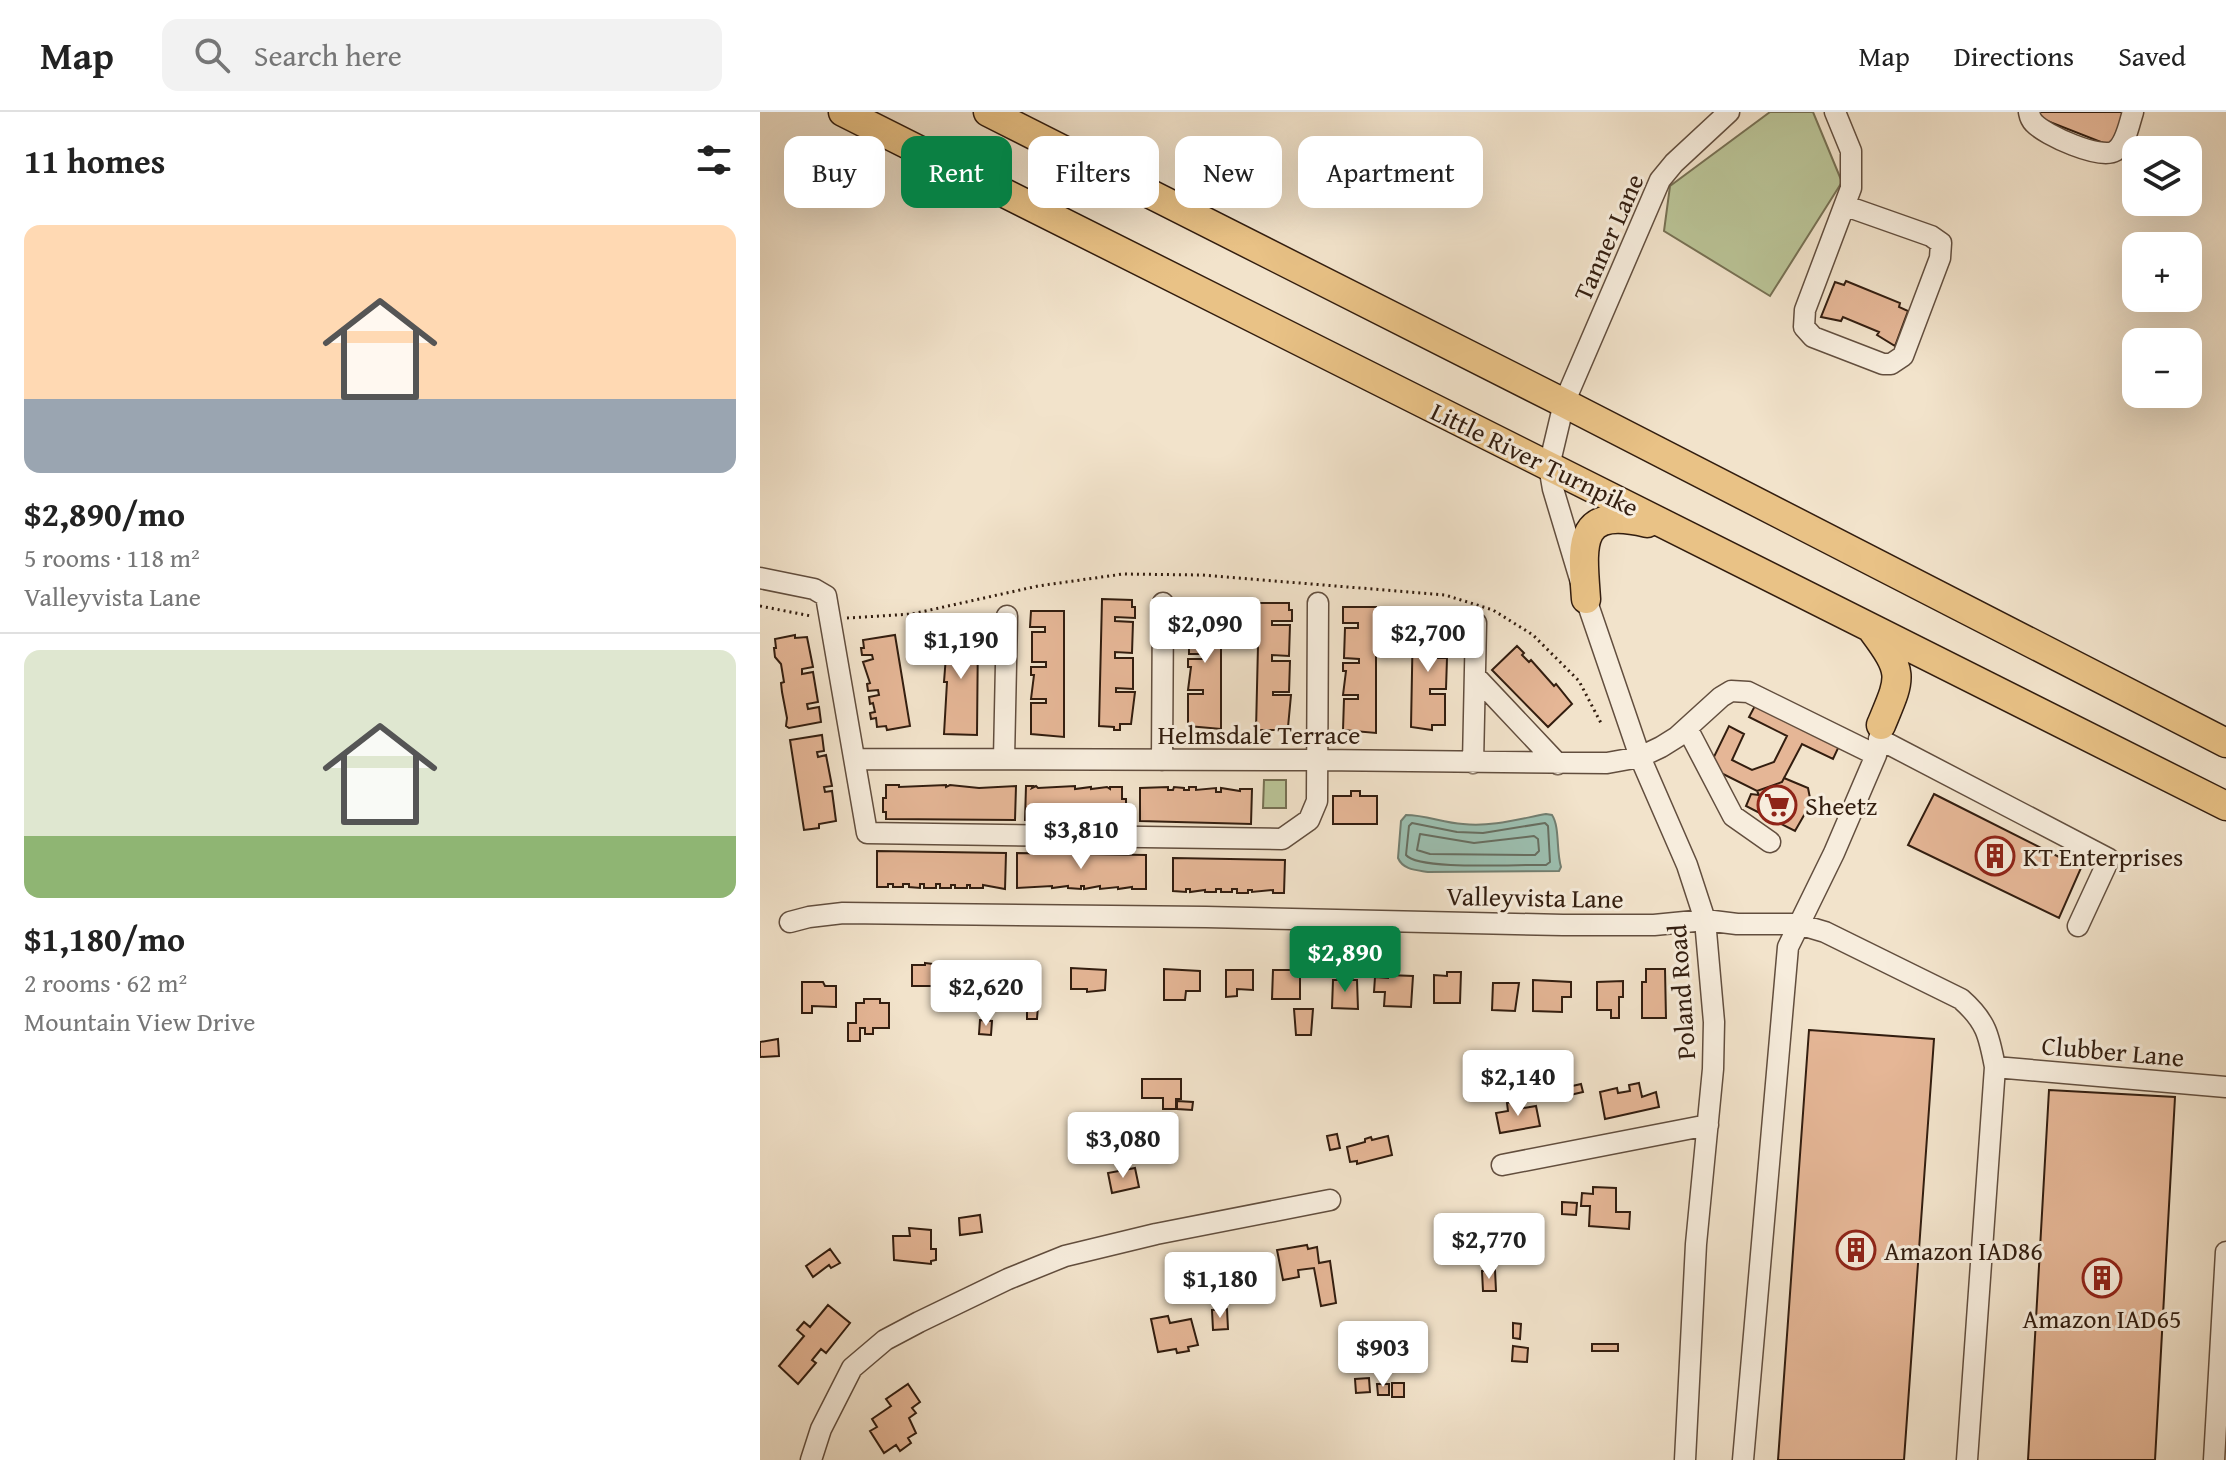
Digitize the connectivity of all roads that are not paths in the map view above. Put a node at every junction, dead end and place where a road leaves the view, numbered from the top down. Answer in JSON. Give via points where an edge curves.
{"nodes":[{"id":1,"x":843,"y":112,"type":"edge"},
{"id":2,"x":988,"y":112,"type":"edge"},
{"id":3,"x":1729,"y":112,"type":"edge"},
{"id":4,"x":1835,"y":112,"type":"edge"},
{"id":5,"x":2029,"y":112,"type":"edge"},
{"id":6,"x":2133,"y":112,"type":"edge"},
{"id":7,"x":1846,"y":206,"type":"junction"},
{"id":8,"x":1564,"y":403,"type":"junction"},
{"id":9,"x":1549,"y":466,"type":"junction"},
{"id":10,"x":1695,"y":539,"type":"junction"},
{"id":11,"x":760,"y":578,"type":"edge"},
{"id":12,"x":1586,"y":599,"type":"junction"},
{"id":13,"x":1163,"y":603,"type":"dead end"},
{"id":14,"x":1318,"y":603,"type":"dead end"},
{"id":15,"x":1007,"y":616,"type":"dead end"},
{"id":16,"x":1476,"y":623,"type":"dead end"},
{"id":17,"x":1870,"y":627,"type":"junction"},
{"id":18,"x":1476,"y":677,"type":"junction"},
{"id":19,"x":1687,"y":728,"type":"junction"},
{"id":20,"x":1879,"y":740,"type":"junction"},
{"id":21,"x":2226,"y":743,"type":"edge"},
{"id":22,"x":1640,"y":757,"type":"junction"},
{"id":23,"x":855,"y":759,"type":"junction"},
{"id":24,"x":1004,"y":759,"type":"junction"},
{"id":25,"x":1162,"y":760,"type":"junction"},
{"id":26,"x":1318,"y":760,"type":"junction"},
{"id":27,"x":1473,"y":763,"type":"junction"},
{"id":28,"x":1558,"y":764,"type":"junction"},
{"id":29,"x":2226,"y":806,"type":"edge"},
{"id":30,"x":1770,"y":842,"type":"dead end"},
{"id":31,"x":1705,"y":920,"type":"junction"},
{"id":32,"x":790,"y":922,"type":"dead end"},
{"id":33,"x":1798,"y":924,"type":"junction"},
{"id":34,"x":2078,"y":926,"type":"dead end"},
{"id":35,"x":1995,"y":1067,"type":"junction"},
{"id":36,"x":2226,"y":1087,"type":"edge"},
{"id":37,"x":1708,"y":1125,"type":"junction"},
{"id":38,"x":1502,"y":1165,"type":"dead end"},
{"id":39,"x":1330,"y":1200,"type":"dead end"},
{"id":40,"x":2226,"y":1252,"type":"edge"},
{"id":41,"x":811,"y":1460,"type":"edge"},
{"id":42,"x":1685,"y":1460,"type":"edge"},
{"id":43,"x":1743,"y":1460,"type":"edge"},
{"id":44,"x":1967,"y":1460,"type":"edge"},
{"id":45,"x":2214,"y":1460,"type":"edge"}],
"edges":[{"from":1,"to":9,"type":"highway","name":"Little River Turnpike"},
{"from":2,"to":8,"type":"highway"},
{"from":3,"to":8,"type":"street","name":"Tanner Lane","via":[[1660,180]]},
{"from":4,"to":7,"type":"street","via":[[1851,151]]},
{"from":5,"to":6,"type":"street","via":[[2041,129],[2105,155],[2122,144]]},
{"from":7,"to":7,"type":"street","via":[[1805,310],[1804,327],[1813,337],[1891,364],[1903,356],[1941,243]]},
{"from":8,"to":9,"type":"street","name":"Poland Road"},
{"from":8,"to":21,"type":"highway"},
{"from":9,"to":10,"type":"highway","name":"Little River Turnpike"},
{"from":9,"to":12,"type":"street","name":"Poland Road"},
{"from":10,"to":12,"type":"highway","via":[[1630,519],[1601,521],[1589,531],[1584,547]]},
{"from":10,"to":17,"type":"highway","name":"Little River Turnpike"},
{"from":11,"to":23,"type":"street","via":[[823,593],[828,601]]},
{"from":12,"to":22,"type":"street","name":"Poland Road"},
{"from":13,"to":25,"type":"street"},
{"from":14,"to":26,"type":"street"},
{"from":15,"to":24,"type":"street"},
{"from":16,"to":18,"type":"street"},
{"from":17,"to":20,"type":"highway","via":[[1898,674]]},
{"from":17,"to":29,"type":"highway","name":"Little River Turnpike"},
{"from":18,"to":27,"type":"street"},
{"from":18,"to":28,"type":"street"},
{"from":19,"to":20,"type":"street","via":[[1731,691],[1748,692]]},
{"from":19,"to":22,"type":"street"},
{"from":19,"to":30,"type":"street","via":[[1733,816]]},
{"from":20,"to":33,"type":"street","via":[[1834,853]]},
{"from":20,"to":34,"type":"street","via":[[2109,859]]},
{"from":22,"to":28,"type":"street","name":"Helmsdale Terrace"},
{"from":22,"to":31,"type":"street","name":"Poland Road"},
{"from":23,"to":24,"type":"street","name":"Helmsdale Terrace"},
{"from":23,"to":26,"type":"street","via":[[867,833],[1270,841],[1309,820],[1317,801]]},
{"from":24,"to":25,"type":"street","name":"Helmsdale Terrace"},
{"from":25,"to":26,"type":"street","name":"Helmsdale Terrace"},
{"from":26,"to":27,"type":"street","name":"Helmsdale Terrace"},
{"from":27,"to":28,"type":"street","name":"Helmsdale Terrace"},
{"from":31,"to":32,"type":"street","name":"Valleyvista Lane","via":[[1563,925],[843,913]]},
{"from":31,"to":33,"type":"street","name":"Valleyvista Lane","via":[[1761,914]]},
{"from":31,"to":37,"type":"street","name":"Poland Road","via":[[1714,1022]]},
{"from":33,"to":35,"type":"street","name":"Valleyvista Lane","via":[[1961,999],[1979,1015],[1989,1034]]},
{"from":33,"to":43,"type":"street","via":[[1788,947]]},
{"from":35,"to":36,"type":"street","name":"Clubber Lane"},
{"from":35,"to":44,"type":"street","name":"Valleyvista Lane"},
{"from":37,"to":38,"type":"street"},
{"from":37,"to":42,"type":"street","name":"Poland Road"},
{"from":39,"to":41,"type":"street","via":[[1065,1256],[919,1322],[885,1340],[852,1368]]},
{"from":40,"to":45,"type":"street"}]}
